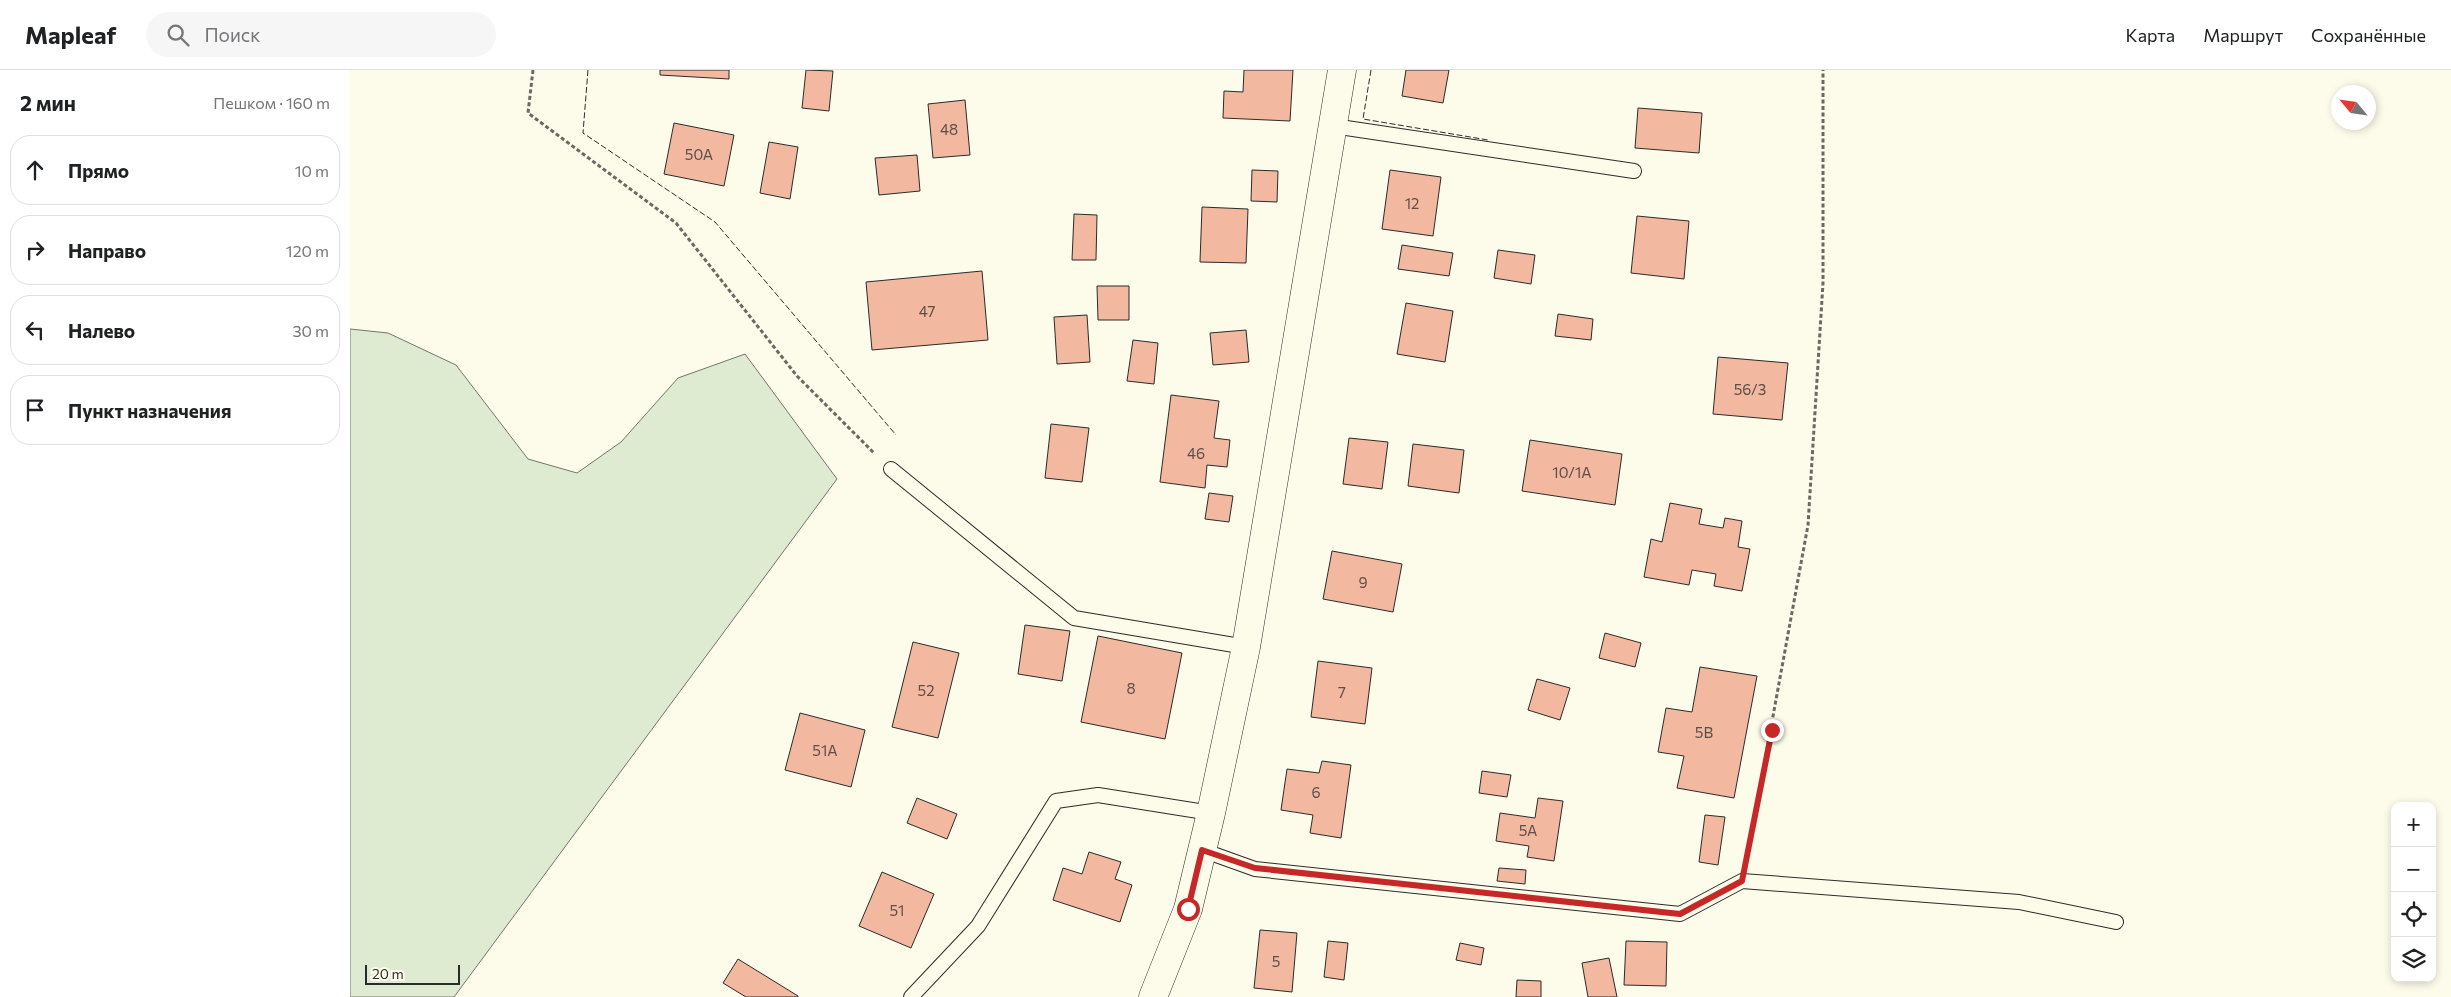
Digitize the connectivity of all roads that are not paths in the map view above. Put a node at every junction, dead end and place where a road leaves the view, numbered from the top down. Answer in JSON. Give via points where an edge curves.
{"nodes":[{"id":1,"x":1342,"y":70,"type":"edge"},
{"id":2,"x":1333,"y":126,"type":"junction"},
{"id":3,"x":1634,"y":171,"type":"dead end"},
{"id":4,"x":891,"y":469,"type":"road end"},
{"id":5,"x":1246,"y":647,"type":"junction"},
{"id":6,"x":1211,"y":813,"type":"junction"},
{"id":7,"x":1202,"y":850,"type":"junction"},
{"id":8,"x":2116,"y":922,"type":"dead end"},
{"id":9,"x":911,"y":997,"type":"edge"},
{"id":10,"x":1153,"y":997,"type":"edge"}],
"edges":[{"from":1,"to":2,"type":"street"},
{"from":2,"to":3,"type":"lane"},
{"from":2,"to":5,"type":"street"},
{"from":4,"to":5,"type":"lane","via":[[1074,618]]},
{"from":5,"to":6,"type":"street"},
{"from":6,"to":7,"type":"street"},
{"from":6,"to":9,"type":"lane","via":[[1098,795],[1056,801],[978,926]]},
{"from":7,"to":8,"type":"lane","via":[[1255,868],[1680,914],[1742,881],[2019,902]]},
{"from":7,"to":10,"type":"street","via":[[1188,909]]}]}
